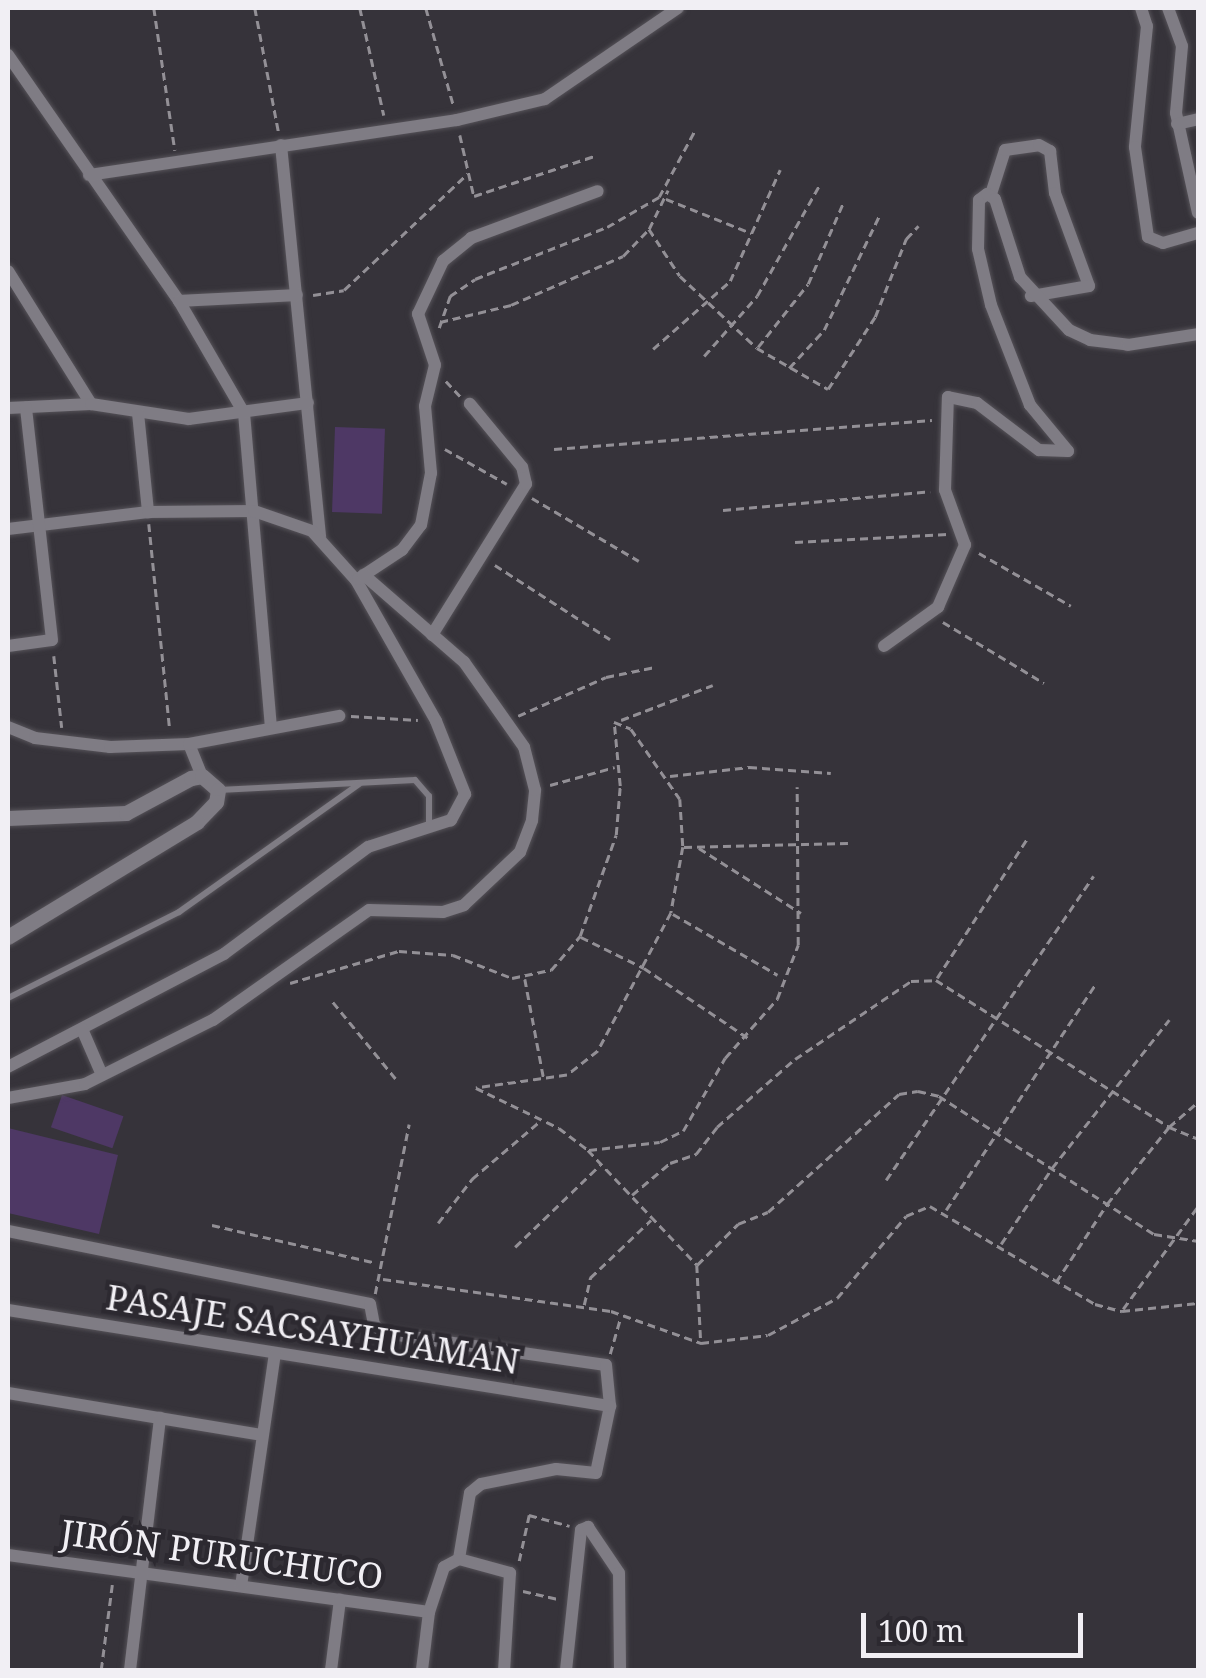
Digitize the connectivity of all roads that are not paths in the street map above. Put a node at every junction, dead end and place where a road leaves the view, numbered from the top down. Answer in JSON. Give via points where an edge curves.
{"nodes":[{"id":1,"x":678,"y":8,"type":"edge"},
{"id":2,"x":1140,"y":8,"type":"edge"},
{"id":3,"x":1168,"y":8,"type":"edge"},
{"id":4,"x":8,"y":55,"type":"edge"},
{"id":5,"x":1198,"y":119,"type":"edge"},
{"id":6,"x":1177,"y":124,"type":"junction"},
{"id":7,"x":281,"y":145,"type":"junction"},
{"id":8,"x":88,"y":174,"type":"junction"},
{"id":9,"x":598,"y":191,"type":"dead end"},
{"id":10,"x":992,"y":194,"type":"junction"},
{"id":11,"x":1198,"y":213,"type":"edge"},
{"id":12,"x":1198,"y":234,"type":"edge"},
{"id":13,"x":10,"y":280,"type":"edge"},
{"id":14,"x":297,"y":295,"type":"junction"},
{"id":15,"x":1031,"y":296,"type":"junction"},
{"id":16,"x":179,"y":301,"type":"junction"},
{"id":17,"x":1198,"y":334,"type":"edge"},
{"id":18,"x":308,"y":403,"type":"junction"},
{"id":19,"x":91,"y":404,"type":"junction"},
{"id":20,"x":470,"y":404,"type":"road end"},
{"id":21,"x":26,"y":407,"type":"junction"},
{"id":22,"x":8,"y":408,"type":"edge"},
{"id":23,"x":138,"y":413,"type":"junction"},
{"id":24,"x":244,"y":413,"type":"junction"},
{"id":25,"x":254,"y":511,"type":"junction"},
{"id":26,"x":148,"y":512,"type":"junction"},
{"id":27,"x":39,"y":525,"type":"junction"},
{"id":28,"x":8,"y":529,"type":"edge"},
{"id":29,"x":320,"y":537,"type":"junction"},
{"id":30,"x":360,"y":577,"type":"junction"},
{"id":31,"x":432,"y":635,"type":"junction"},
{"id":32,"x":8,"y":646,"type":"edge"},
{"id":33,"x":884,"y":646,"type":"dead end"},
{"id":34,"x":340,"y":716,"type":"road end"},
{"id":35,"x":272,"y":725,"type":"junction"},
{"id":36,"x":8,"y":727,"type":"edge"},
{"id":37,"x":189,"y":744,"type":"junction"},
{"id":38,"x":202,"y":776,"type":"junction"},
{"id":39,"x":359,"y":784,"type":"junction"},
{"id":40,"x":218,"y":790,"type":"junction"},
{"id":41,"x":8,"y":818,"type":"edge"},
{"id":42,"x":429,"y":830,"type":"junction"},
{"id":43,"x":8,"y":937,"type":"edge"},
{"id":44,"x":8,"y":998,"type":"edge"},
{"id":45,"x":82,"y":1030,"type":"junction"},
{"id":46,"x":8,"y":1067,"type":"edge"},
{"id":47,"x":102,"y":1075,"type":"junction"},
{"id":48,"x":8,"y":1098,"type":"edge"},
{"id":49,"x":8,"y":1231,"type":"edge"},
{"id":50,"x":8,"y":1310,"type":"edge"},
{"id":51,"x":276,"y":1354,"type":"junction"},
{"id":52,"x":8,"y":1393,"type":"edge"},
{"id":53,"x":610,"y":1406,"type":"junction"},
{"id":54,"x":160,"y":1418,"type":"junction"},
{"id":55,"x":264,"y":1435,"type":"junction"},
{"id":56,"x":8,"y":1555,"type":"edge"},
{"id":57,"x":458,"y":1559,"type":"junction"},
{"id":58,"x":142,"y":1573,"type":"junction"},
{"id":59,"x":241,"y":1586,"type":"junction"},
{"id":60,"x":340,"y":1600,"type":"junction"},
{"id":61,"x":429,"y":1612,"type":"junction"},
{"id":62,"x":130,"y":1670,"type":"edge"},
{"id":63,"x":330,"y":1670,"type":"edge"},
{"id":64,"x":422,"y":1670,"type":"edge"},
{"id":65,"x":504,"y":1670,"type":"edge"},
{"id":66,"x":566,"y":1670,"type":"edge"},
{"id":67,"x":620,"y":1670,"type":"edge"}],
"edges":[{"from":1,"to":7,"type":"street","via":[[545,98],[457,120]]},
{"from":2,"to":12,"type":"street","via":[[1147,26],[1135,147],[1148,237],[1163,243]]},
{"from":3,"to":6,"type":"street","via":[[1182,46]]},
{"from":4,"to":8,"type":"street"},
{"from":5,"to":6,"type":"street"},
{"from":6,"to":11,"type":"street"},
{"from":7,"to":8,"type":"street"},
{"from":7,"to":14,"type":"street"},
{"from":8,"to":16,"type":"street"},
{"from":9,"to":30,"type":"street","via":[[471,238],[443,261],[418,314],[435,365],[425,406],[427,502],[414,538]]},
{"from":10,"to":15,"type":"street"},
{"from":10,"to":15,"type":"street","via":[[1005,150],[1039,145],[1050,151],[1055,193],[1089,286]]},
{"from":10,"to":33,"type":"street","via":[[979,200],[977,218],[991,306],[1030,405],[1068,451],[1039,450],[978,403],[954,394],[944,406],[944,490],[964,539],[946,594]]},
{"from":13,"to":19,"type":"street"},
{"from":14,"to":16,"type":"street"},
{"from":14,"to":18,"type":"street"},
{"from":15,"to":17,"type":"street","via":[[1090,340],[1128,345]]},
{"from":16,"to":24,"type":"street"},
{"from":18,"to":24,"type":"street"},
{"from":18,"to":29,"type":"street"},
{"from":19,"to":21,"type":"street"},
{"from":19,"to":23,"type":"street"},
{"from":20,"to":31,"type":"street","via":[[527,476]]},
{"from":21,"to":22,"type":"street"},
{"from":21,"to":27,"type":"street"},
{"from":23,"to":24,"type":"street","via":[[189,419]]},
{"from":23,"to":26,"type":"street"},
{"from":24,"to":25,"type":"street"},
{"from":25,"to":26,"type":"street"},
{"from":25,"to":29,"type":"street","via":[[284,517]]},
{"from":25,"to":35,"type":"street"},
{"from":26,"to":27,"type":"street"},
{"from":27,"to":28,"type":"street"},
{"from":27,"to":32,"type":"street","via":[[52,640]]},
{"from":29,"to":30,"type":"street"},
{"from":30,"to":31,"type":"street"},
{"from":30,"to":42,"type":"street","via":[[436,720],[465,794],[451,820]]},
{"from":31,"to":47,"type":"street","via":[[464,662],[524,746],[534,790],[520,852],[484,892],[443,912],[370,910],[213,1020]]},
{"from":34,"to":35,"type":"street"},
{"from":35,"to":37,"type":"street"},
{"from":36,"to":37,"type":"street","via":[[63,742]]},
{"from":37,"to":38,"type":"street"},
{"from":38,"to":40,"type":"street"},
{"from":38,"to":41,"type":"street","via":[[116,816]]},
{"from":39,"to":40,"type":"lane"},
{"from":39,"to":42,"type":"lane","via":[[405,779],[424,785]]},
{"from":39,"to":44,"type":"lane","via":[[179,912]]},
{"from":40,"to":43,"type":"street","via":[[210,812],[197,822]]},
{"from":42,"to":45,"type":"street","via":[[368,847],[224,954]]},
{"from":45,"to":46,"type":"street"},
{"from":45,"to":47,"type":"street"},
{"from":47,"to":48,"type":"street","via":[[43,1095]]},
{"from":49,"to":53,"type":"street","via":[[370,1304],[374,1325],[384,1332],[606,1365]]},
{"from":50,"to":51,"type":"street","name":"PASAJE SACSAYHUAMAN"},
{"from":51,"to":53,"type":"street","name":"PASAJE SACSAYHUAMAN"},
{"from":51,"to":55,"type":"street"},
{"from":52,"to":54,"type":"street"},
{"from":53,"to":57,"type":"street","via":[[596,1474],[556,1469],[474,1487]]},
{"from":54,"to":55,"type":"street"},
{"from":54,"to":58,"type":"street"},
{"from":55,"to":59,"type":"street"},
{"from":56,"to":58,"type":"street","name":"JIRÓN PURUCHUCO"},
{"from":57,"to":61,"type":"street","via":[[444,1566]]},
{"from":57,"to":65,"type":"street","via":[[502,1568],[512,1585]]},
{"from":58,"to":59,"type":"street","name":"JIRÓN PURUCHUCO"},
{"from":58,"to":62,"type":"street"},
{"from":59,"to":60,"type":"street","name":"JIRÓN PURUCHUCO"},
{"from":60,"to":61,"type":"street","name":"JIRÓN PURUCHUCO"},
{"from":60,"to":63,"type":"street"},
{"from":61,"to":64,"type":"street"},
{"from":66,"to":67,"type":"street","via":[[584,1529],[620,1573]]}]}
